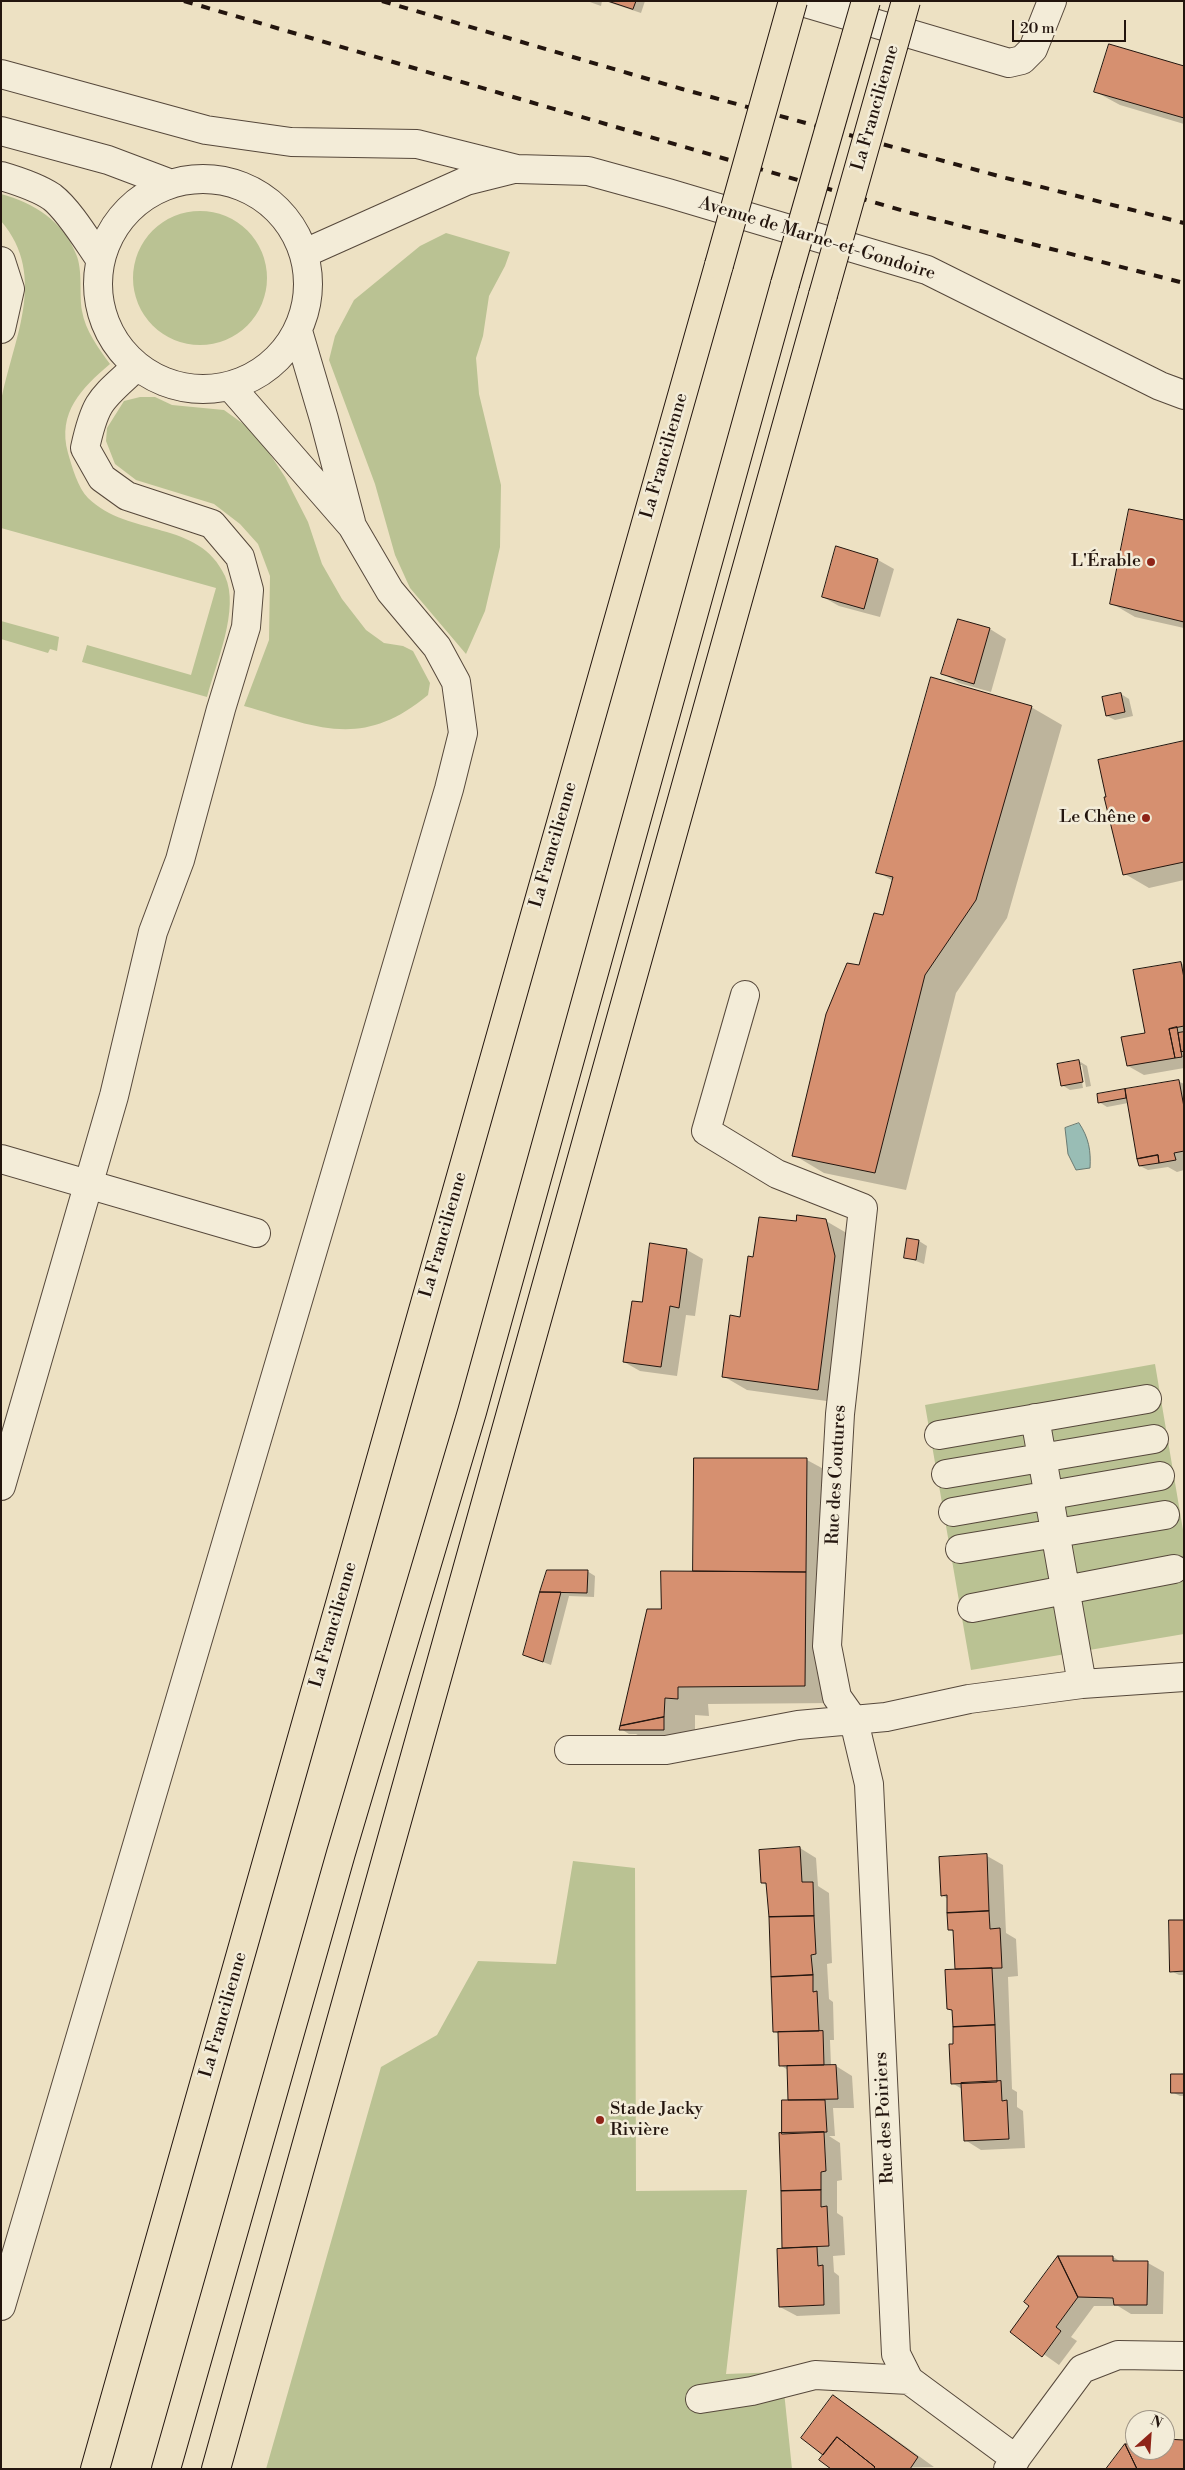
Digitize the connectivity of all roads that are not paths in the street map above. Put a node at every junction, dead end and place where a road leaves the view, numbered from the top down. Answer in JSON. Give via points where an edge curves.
{"nodes":[{"id":1,"x":792,"y":1,"type":"edge"},
{"id":2,"x":799,"y":1,"type":"edge"},
{"id":3,"x":866,"y":1,"type":"edge"},
{"id":4,"x":906,"y":1,"type":"edge"},
{"id":5,"x":1052,"y":1,"type":"edge"},
{"id":6,"x":1,"y":74,"type":"edge"},
{"id":7,"x":1,"y":132,"type":"edge"},
{"id":8,"x":517,"y":169,"type":"junction"},
{"id":9,"x":1,"y":176,"type":"edge"},
{"id":10,"x":169,"y":183,"type":"junction"},
{"id":11,"x":305,"y":253,"type":"junction"},
{"id":12,"x":100,"y":259,"type":"junction"},
{"id":13,"x":1,"y":261,"type":"edge"},
{"id":14,"x":1,"y":329,"type":"edge"},
{"id":15,"x":298,"y":331,"type":"junction"},
{"id":16,"x":137,"y":366,"type":"junction"},
{"id":17,"x":230,"y":386,"type":"junction"},
{"id":18,"x":1184,"y":395,"type":"edge"},
{"id":19,"x":352,"y":526,"type":"junction"},
{"id":20,"x":745,"y":995,"type":"dead end"},
{"id":21,"x":1,"y":1159,"type":"edge"},
{"id":22,"x":87,"y":1184,"type":"junction"},
{"id":23,"x":256,"y":1234,"type":"dead end"},
{"id":24,"x":1147,"y":1399,"type":"dead end"},
{"id":25,"x":1035,"y":1418,"type":"junction"},
{"id":26,"x":939,"y":1435,"type":"dead end"},
{"id":27,"x":1154,"y":1440,"type":"dead end"},
{"id":28,"x":1042,"y":1458,"type":"junction"},
{"id":29,"x":946,"y":1474,"type":"dead end"},
{"id":30,"x":1160,"y":1476,"type":"dead end"},
{"id":31,"x":1,"y":1486,"type":"edge"},
{"id":32,"x":1049,"y":1495,"type":"junction"},
{"id":33,"x":953,"y":1512,"type":"dead end"},
{"id":34,"x":1166,"y":1515,"type":"dead end"},
{"id":35,"x":1055,"y":1533,"type":"junction"},
{"id":36,"x":960,"y":1549,"type":"dead end"},
{"id":37,"x":1174,"y":1569,"type":"dead end"},
{"id":38,"x":1065,"y":1590,"type":"junction"},
{"id":39,"x":972,"y":1608,"type":"dead end"},
{"id":40,"x":1184,"y":1677,"type":"edge"},
{"id":41,"x":1082,"y":1684,"type":"junction"},
{"id":42,"x":854,"y":1721,"type":"junction"},
{"id":43,"x":569,"y":1750,"type":"dead end"},
{"id":44,"x":1,"y":2306,"type":"edge"},
{"id":45,"x":1184,"y":2356,"type":"edge"},
{"id":46,"x":909,"y":2380,"type":"junction"},
{"id":47,"x":700,"y":2399,"type":"dead end"},
{"id":48,"x":1012,"y":2464,"type":"edge"},
{"id":49,"x":95,"y":2469,"type":"edge"},
{"id":50,"x":166,"y":2469,"type":"edge"},
{"id":51,"x":216,"y":2469,"type":"edge"}],
"edges":[{"from":1,"to":49,"type":"main road","name":"La Francilienne","bridge":true},
{"from":2,"to":5,"type":"street","via":[[1009,63],[1022,60],[1033,50]]},
{"from":3,"to":50,"type":"main road","bridge":true,"via":[[472,1412],[341,1853]]},
{"from":4,"to":51,"type":"main road","name":"La Francilienne","bridge":true},
{"from":6,"to":8,"type":"street","name":"Avenue de Marne-et-Gondoire","via":[[206,130],[291,142],[417,144]]},
{"from":7,"to":10,"type":"street","via":[[108,160]]},
{"from":8,"to":11,"type":"street","name":"Avenue de Marne-et-Gondoire","via":[[466,181]]},
{"from":8,"to":18,"type":"street","name":"Avenue de Marne-et-Gondoire","via":[[588,171],[927,270]]},
{"from":9,"to":12,"type":"street","via":[[23,182],[52,198]]},
{"from":10,"to":11,"type":"street","via":[[203,177],[236,183],[259,194],[290,223]]},
{"from":10,"to":12,"type":"street","via":[[137,200],[114,227]]},
{"from":11,"to":15,"type":"street","via":[[310,279],[307,306]]},
{"from":12,"to":16,"type":"street","via":[[97,289],[103,318],[116,345]]},
{"from":13,"to":14,"type":"street","via":[[10,289]]},
{"from":15,"to":17,"type":"street","via":[[282,356],[258,374]]},
{"from":15,"to":19,"type":"street"},
{"from":16,"to":17,"type":"street","via":[[166,383],[198,389]]},
{"from":16,"to":22,"type":"street","via":[[100,401],[92,417],[85,448],[102,478],[127,496],[212,524],[240,557],[249,590],[246,627],[180,860],[153,932],[114,1096]]},
{"from":17,"to":19,"type":"street"},
{"from":19,"to":44,"type":"street","via":[[390,591],[438,647],[456,682],[463,733]]},
{"from":20,"to":42,"type":"street","name":"Rue des Coutures","via":[[706,1131],[777,1174],[863,1208],[840,1414],[827,1646],[837,1697]]},
{"from":21,"to":22,"type":"street"},
{"from":22,"to":23,"type":"street"},
{"from":22,"to":31,"type":"street"},
{"from":24,"to":25,"type":"street"},
{"from":25,"to":26,"type":"street"},
{"from":25,"to":28,"type":"street"},
{"from":27,"to":28,"type":"street"},
{"from":28,"to":29,"type":"street"},
{"from":28,"to":32,"type":"street"},
{"from":30,"to":32,"type":"street"},
{"from":32,"to":33,"type":"street"},
{"from":32,"to":35,"type":"street"},
{"from":34,"to":35,"type":"street"},
{"from":35,"to":36,"type":"street"},
{"from":35,"to":38,"type":"street"},
{"from":37,"to":38,"type":"street"},
{"from":38,"to":39,"type":"street"},
{"from":38,"to":41,"type":"street"},
{"from":40,"to":41,"type":"street"},
{"from":41,"to":42,"type":"street","via":[[969,1699]]},
{"from":42,"to":43,"type":"street","via":[[798,1725],[666,1750]]},
{"from":42,"to":46,"type":"street","name":"Rue des Poiriers","via":[[868,1784],[896,2354]]},
{"from":45,"to":48,"type":"street","via":[[1118,2355],[1082,2369]]},
{"from":46,"to":47,"type":"street","via":[[815,2375],[752,2391]]},
{"from":46,"to":48,"type":"street","name":"Rue des Poiriers"}]}
